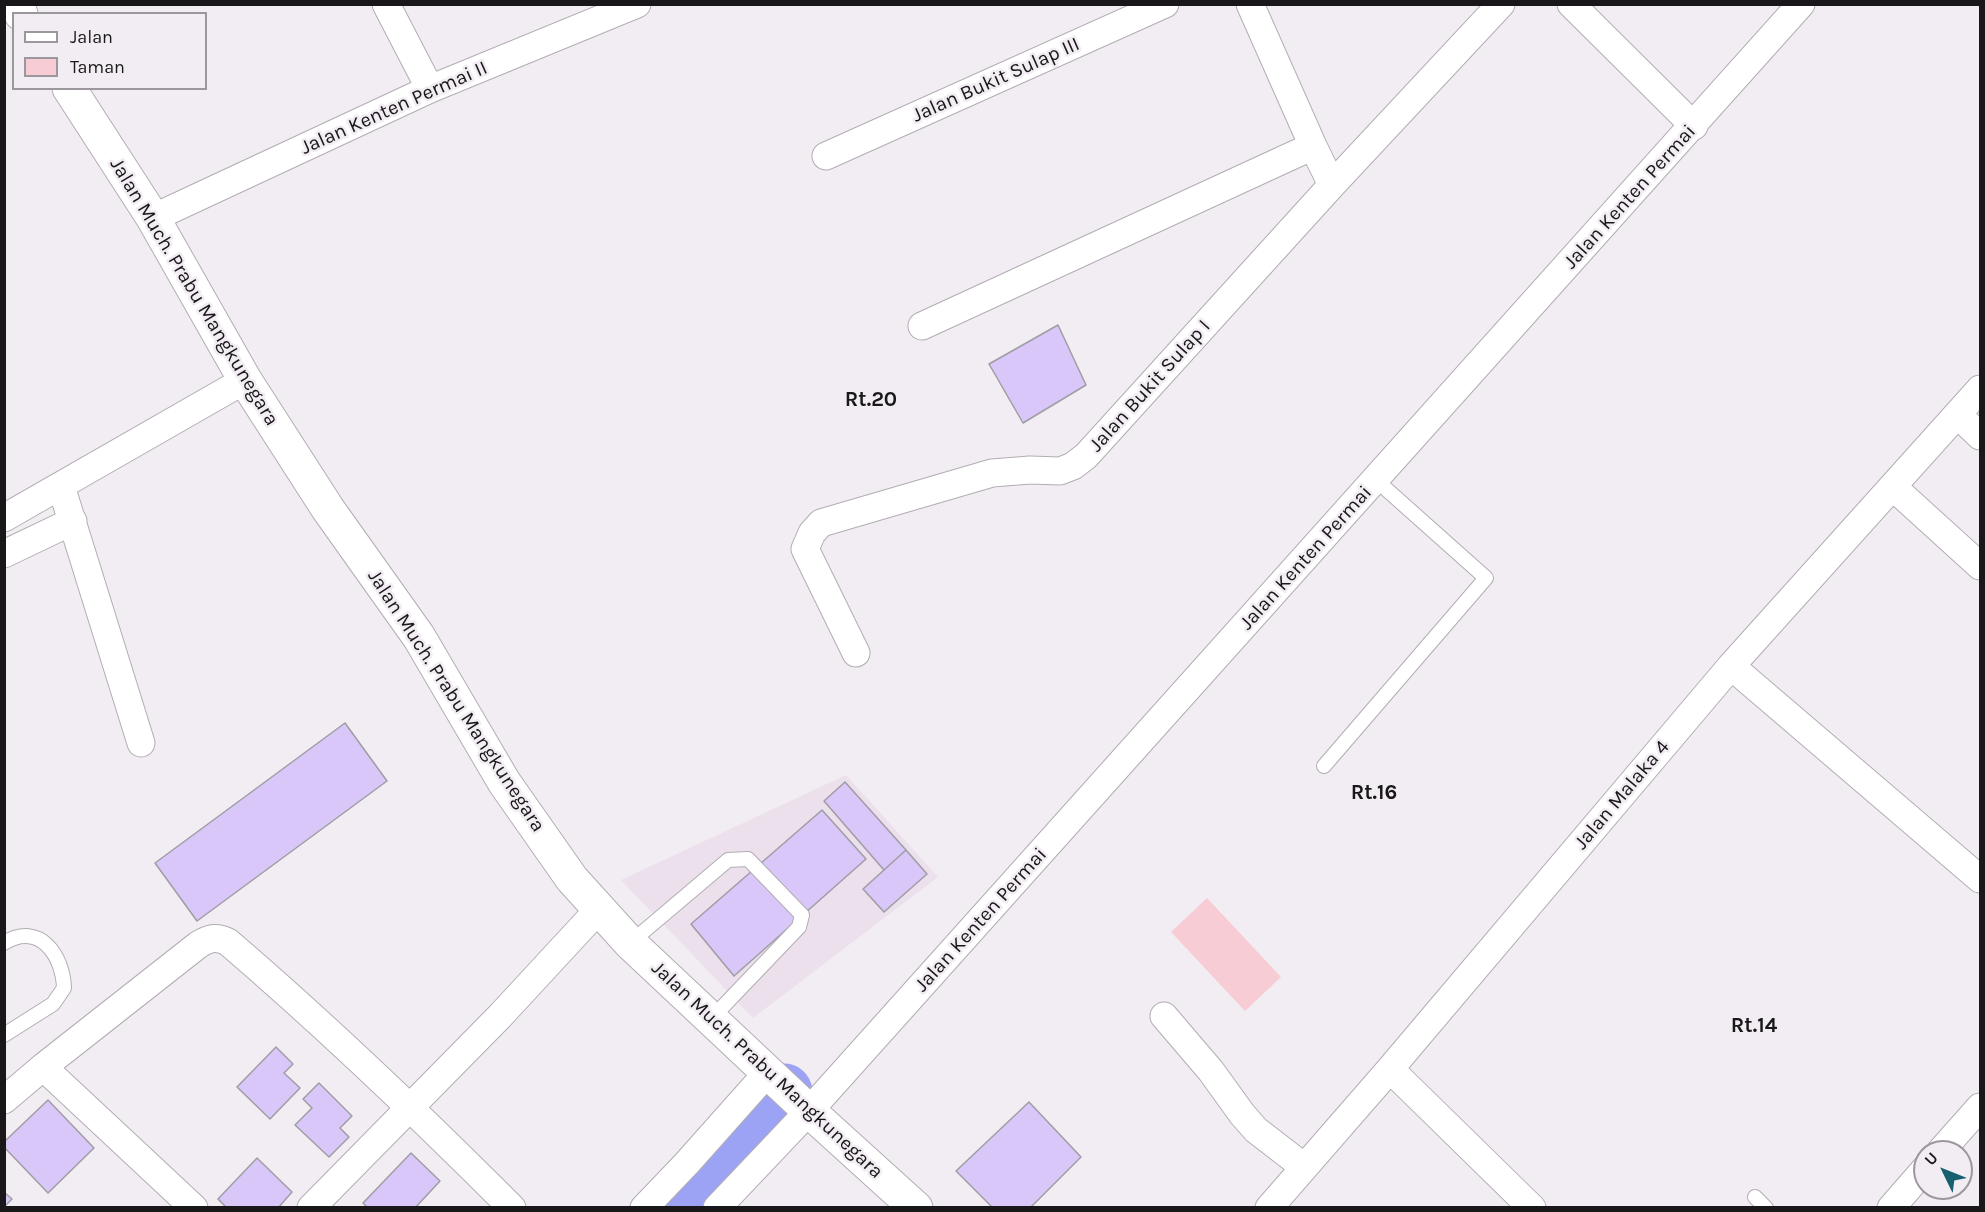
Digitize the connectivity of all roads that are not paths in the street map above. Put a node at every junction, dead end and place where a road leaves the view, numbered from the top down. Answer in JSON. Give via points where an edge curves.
{"nodes":[{"id":1,"x":386,"y":4,"type":"edge"},
{"id":2,"x":637,"y":4,"type":"edge"},
{"id":3,"x":1165,"y":4,"type":"edge"},
{"id":4,"x":1250,"y":4,"type":"edge"},
{"id":5,"x":1501,"y":4,"type":"edge"},
{"id":6,"x":1572,"y":4,"type":"edge"},
{"id":7,"x":1802,"y":4,"type":"edge"},
{"id":8,"x":430,"y":89,"type":"junction"},
{"id":9,"x":70,"y":90,"type":"edge"},
{"id":10,"x":1694,"y":126,"type":"junction"},
{"id":11,"x":1312,"y":146,"type":"junction"},
{"id":12,"x":826,"y":156,"type":"dead end"},
{"id":13,"x":1332,"y":185,"type":"junction"},
{"id":14,"x":153,"y":218,"type":"junction"},
{"id":15,"x":922,"y":326,"type":"dead end"},
{"id":16,"x":245,"y":380,"type":"junction"},
{"id":17,"x":1980,"y":389,"type":"edge"},
{"id":18,"x":1958,"y":415,"type":"junction"},
{"id":19,"x":1980,"y":436,"type":"edge"},
{"id":20,"x":1376,"y":480,"type":"junction"},
{"id":21,"x":61,"y":486,"type":"junction"},
{"id":22,"x":1893,"y":487,"type":"junction"},
{"id":23,"x":4,"y":518,"type":"edge"},
{"id":24,"x":73,"y":521,"type":"junction"},
{"id":25,"x":4,"y":554,"type":"edge"},
{"id":26,"x":1980,"y":566,"type":"edge"},
{"id":27,"x":856,"y":653,"type":"dead end"},
{"id":28,"x":1731,"y":666,"type":"junction"},
{"id":29,"x":141,"y":743,"type":"dead end"},
{"id":30,"x":1324,"y":766,"type":"dead end"},
{"id":31,"x":1980,"y":879,"type":"edge"},
{"id":32,"x":599,"y":909,"type":"junction"},
{"id":33,"x":4,"y":943,"type":"edge"},
{"id":34,"x":630,"y":943,"type":"junction"},
{"id":35,"x":1164,"y":1016,"type":"dead end"},
{"id":36,"x":711,"y":1019,"type":"junction"},
{"id":37,"x":4,"y":1035,"type":"edge"},
{"id":38,"x":43,"y":1067,"type":"junction"},
{"id":39,"x":1390,"y":1069,"type":"junction"},
{"id":40,"x":768,"y":1072,"type":"junction"},
{"id":41,"x":4,"y":1100,"type":"edge"},
{"id":42,"x":411,"y":1107,"type":"junction"},
{"id":43,"x":1980,"y":1107,"type":"edge"},
{"id":44,"x":809,"y":1111,"type":"junction"},
{"id":45,"x":1951,"y":1140,"type":"edge"},
{"id":46,"x":1305,"y":1167,"type":"junction"},
{"id":47,"x":1913,"y":1183,"type":"edge"},
{"id":48,"x":1755,"y":1197,"type":"dead end"},
{"id":49,"x":194,"y":1208,"type":"edge"},
{"id":50,"x":312,"y":1208,"type":"edge"},
{"id":51,"x":512,"y":1208,"type":"edge"},
{"id":52,"x":644,"y":1208,"type":"edge"},
{"id":53,"x":717,"y":1208,"type":"edge"},
{"id":54,"x":916,"y":1208,"type":"edge"},
{"id":55,"x":1269,"y":1208,"type":"edge"},
{"id":56,"x":1532,"y":1208,"type":"edge"},
{"id":57,"x":1766,"y":1208,"type":"edge"},
{"id":58,"x":1891,"y":1208,"type":"edge"}],
"edges":[{"from":1,"to":8,"type":"street"},
{"from":2,"to":8,"type":"street","name":"Jalan Kenten Permai II"},
{"from":3,"to":12,"type":"street","name":"Jalan Bukit Sulap III"},
{"from":4,"to":11,"type":"street"},
{"from":5,"to":13,"type":"street","name":"Jalan Bukit Sulap I"},
{"from":6,"to":10,"type":"street"},
{"from":7,"to":10,"type":"street","name":"Jalan Kenten Permai"},
{"from":8,"to":14,"type":"street","name":"Jalan Kenten Permai II"},
{"from":9,"to":14,"type":"main road","name":"Jalan Much. Prabu Mangkunegara"},
{"from":10,"to":20,"type":"street","name":"Jalan Kenten Permai"},
{"from":11,"to":13,"type":"street"},
{"from":11,"to":15,"type":"street"},
{"from":13,"to":27,"type":"street","name":"Jalan Bukit Sulap I","via":[[1073,466],[1060,471],[992,473],[821,523],[805,549]]},
{"from":14,"to":16,"type":"main road","name":"Jalan Much. Prabu Mangkunegara"},
{"from":16,"to":21,"type":"street"},
{"from":16,"to":32,"type":"main road","name":"Jalan Much. Prabu Mangkunegara","via":[[328,509],[419,637],[504,782],[572,879]]},
{"from":17,"to":18,"type":"street","name":"Jalan Malaka 4"},
{"from":18,"to":19,"type":"street"},
{"from":18,"to":22,"type":"street","name":"Jalan Malaka 4"},
{"from":20,"to":30,"type":"lane","via":[[1486,579]]},
{"from":20,"to":44,"type":"street","name":"Jalan Kenten Permai"},
{"from":21,"to":23,"type":"street"},
{"from":21,"to":24,"type":"street"},
{"from":22,"to":26,"type":"street"},
{"from":22,"to":28,"type":"street","name":"Jalan Malaka 4"},
{"from":24,"to":25,"type":"street"},
{"from":24,"to":29,"type":"street"},
{"from":28,"to":31,"type":"street"},
{"from":28,"to":39,"type":"street","name":"Jalan Malaka 4"},
{"from":32,"to":34,"type":"main road","name":"Jalan Much. Prabu Mangkunegara"},
{"from":32,"to":42,"type":"street"},
{"from":33,"to":37,"type":"lane","via":[[26,935],[41,940],[58,959],[64,988],[53,1004]]},
{"from":34,"to":36,"type":"main road","name":"Jalan Much. Prabu Mangkunegara"},
{"from":34,"to":36,"type":"lane","via":[[728,860],[748,859],[802,915],[799,927]]},
{"from":35,"to":46,"type":"street","via":[[1256,1130]]},
{"from":36,"to":40,"type":"main road","name":"Jalan Much. Prabu Mangkunegara"},
{"from":38,"to":41,"type":"street"},
{"from":38,"to":42,"type":"street","via":[[198,945],[214,938],[228,942],[277,984]]},
{"from":38,"to":49,"type":"street"},
{"from":39,"to":46,"type":"street","name":"Jalan Malaka 4"},
{"from":39,"to":56,"type":"street"},
{"from":40,"to":44,"type":"main road","name":"Jalan Much. Prabu Mangkunegara"},
{"from":40,"to":52,"type":"street"},
{"from":42,"to":50,"type":"street"},
{"from":42,"to":51,"type":"street"},
{"from":43,"to":45,"type":"street"},
{"from":44,"to":53,"type":"street","name":"Jalan Kenten Permai"},
{"from":44,"to":54,"type":"main road","name":"Jalan Much. Prabu Mangkunegara"},
{"from":46,"to":55,"type":"street","name":"Jalan Malaka 4"},
{"from":47,"to":58,"type":"street"},
{"from":48,"to":57,"type":"lane"}]}
